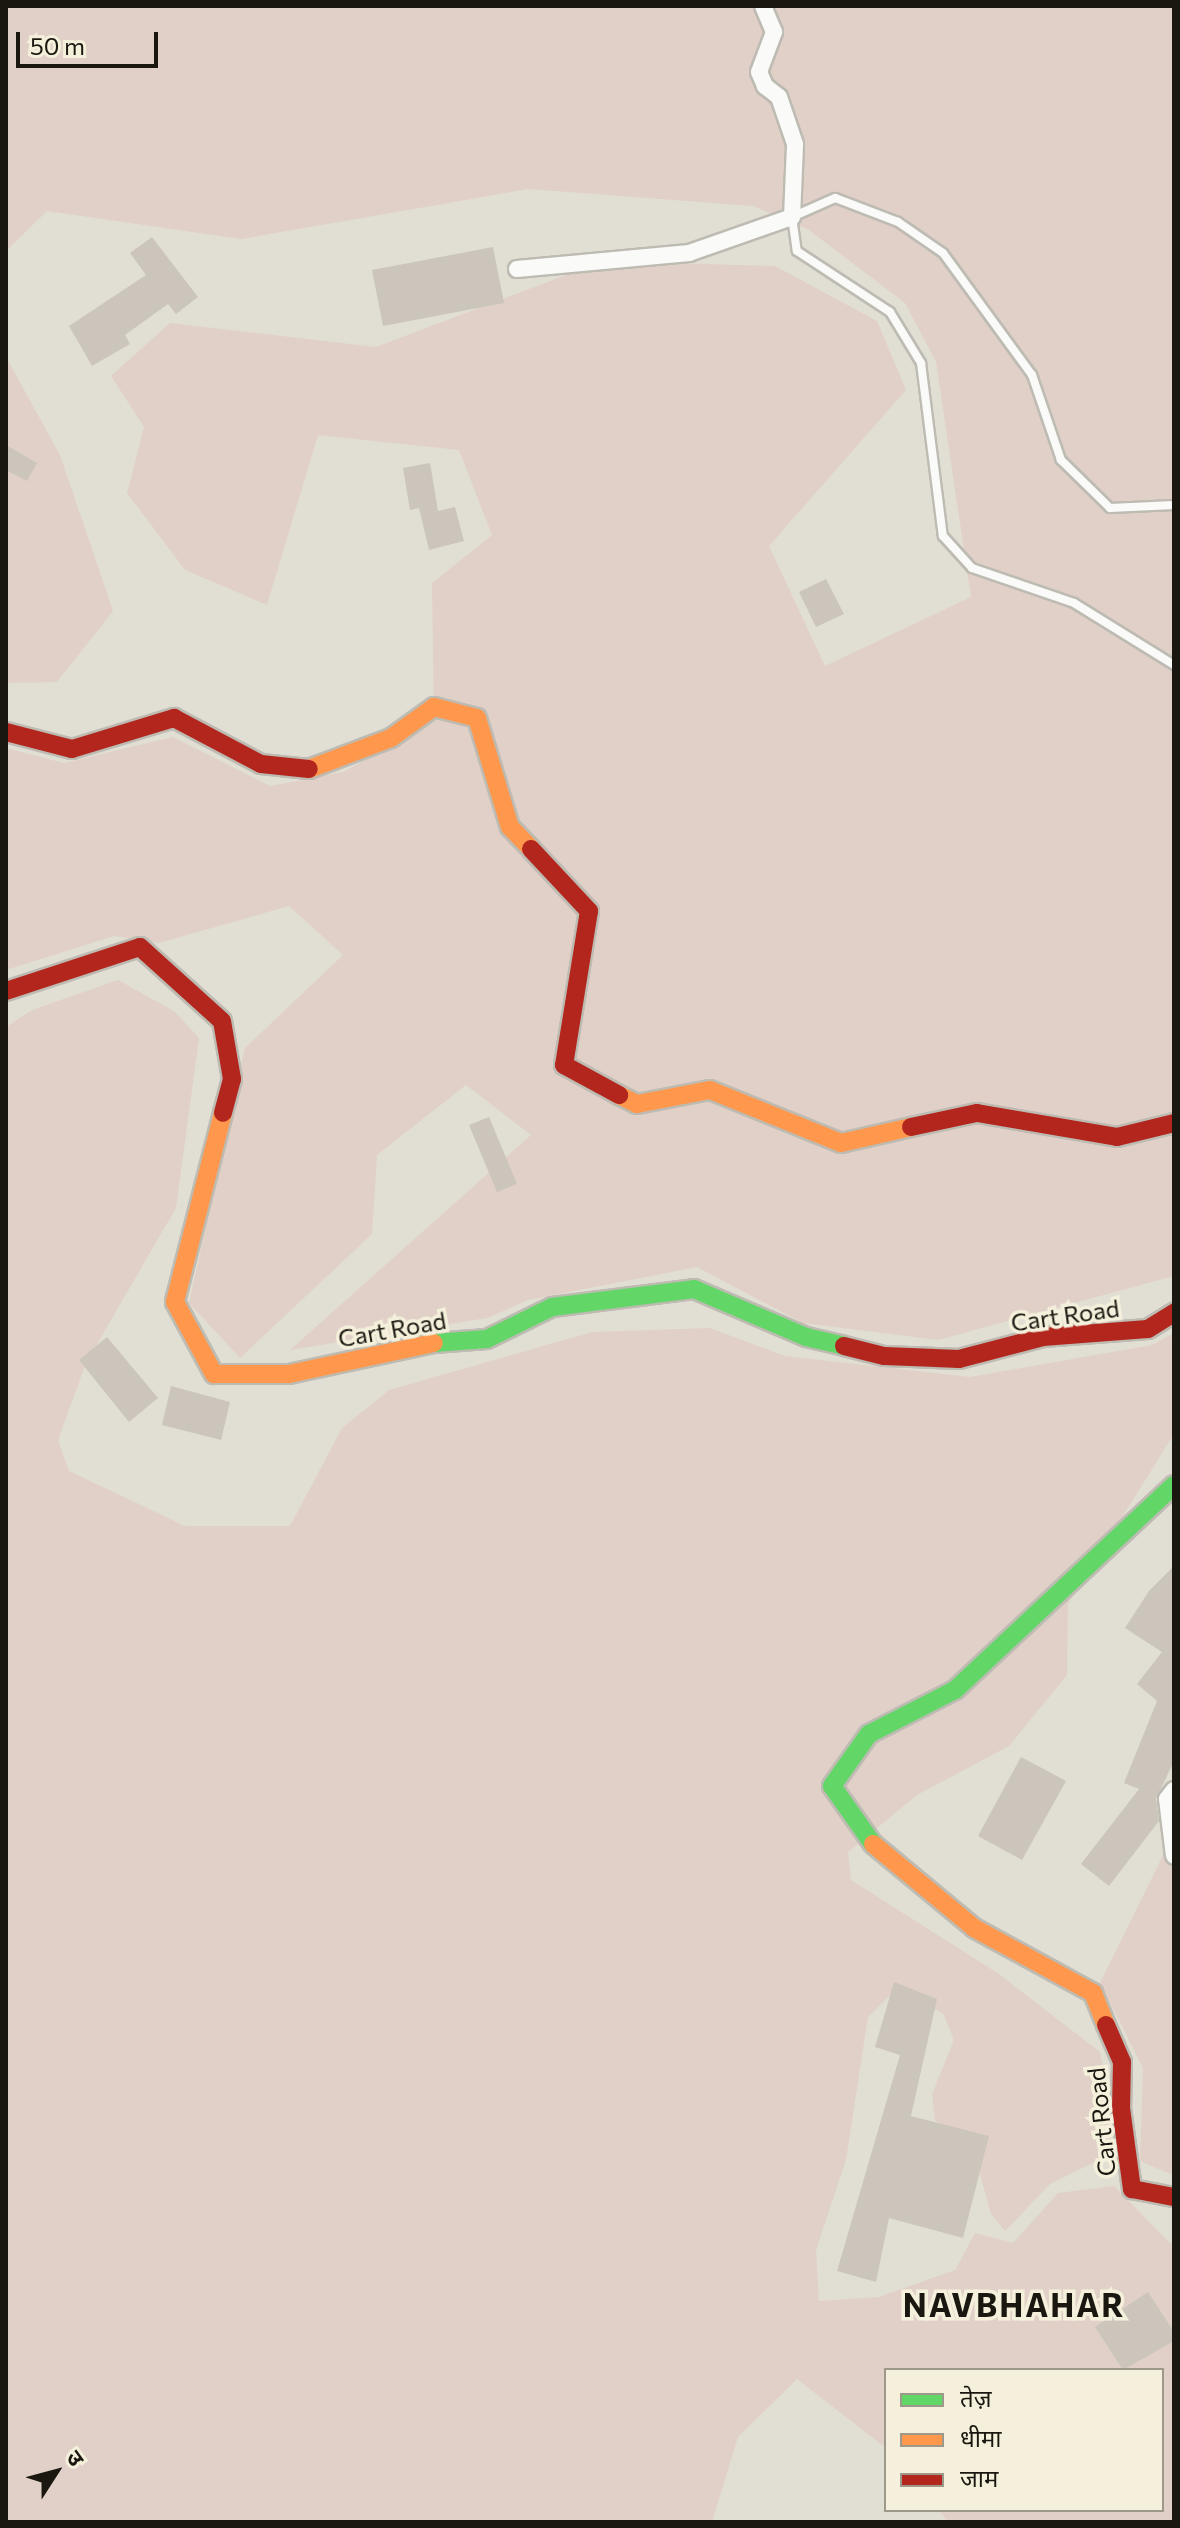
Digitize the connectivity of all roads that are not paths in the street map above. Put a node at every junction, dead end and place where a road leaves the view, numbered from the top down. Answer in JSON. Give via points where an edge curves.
{"nodes":[{"id":1,"x":763,"y":6,"type":"edge"},
{"id":2,"x":792,"y":217,"type":"junction"},
{"id":3,"x":517,"y":269,"type":"dead end"},
{"id":4,"x":1174,"y":505,"type":"edge"},
{"id":5,"x":1174,"y":665,"type":"edge"},
{"id":6,"x":6,"y":732,"type":"edge"},
{"id":7,"x":6,"y":991,"type":"edge"},
{"id":8,"x":1174,"y":1123,"type":"edge"},
{"id":9,"x":1174,"y":1313,"type":"edge"},
{"id":10,"x":1174,"y":1485,"type":"edge"},
{"id":11,"x":1174,"y":1790,"type":"edge"},
{"id":12,"x":1174,"y":1856,"type":"edge"},
{"id":13,"x":1174,"y":2197,"type":"edge"}],
"edges":[{"from":1,"to":2,"type":"street","via":[[774,32],[759,72],[765,86],[779,97],[795,144]]},
{"from":2,"to":3,"type":"street","via":[[689,253]]},
{"from":2,"to":4,"type":"lane","via":[[835,198],[898,222],[943,253],[1032,375],[1061,460],[1110,508]]},
{"from":2,"to":5,"type":"lane","via":[[797,251],[890,312],[921,363],[943,536],[972,568],[1074,603]]},
{"from":6,"to":8,"type":"main road","via":[[72,749],[174,718],[261,764],[310,769],[391,738],[434,707],[477,718],[510,827],[589,911],[564,1065],[637,1104],[710,1090],[841,1143],[977,1113],[1117,1137]]},
{"from":7,"to":9,"type":"main road","name":"Cart Road","via":[[140,947],[222,1021],[232,1079],[175,1302],[214,1374],[289,1374],[421,1344],[487,1339],[552,1307],[694,1289],[806,1337],[884,1356],[959,1359],[1043,1337],[1148,1329]]},
{"from":10,"to":13,"type":"main road","name":"Cart Road","via":[[955,1690],[869,1734],[832,1786],[878,1850],[974,1928],[1093,1993],[1122,2062],[1121,2108],[1132,2189]]},
{"from":11,"to":12,"type":"street","via":[[1167,1799]]}]}
